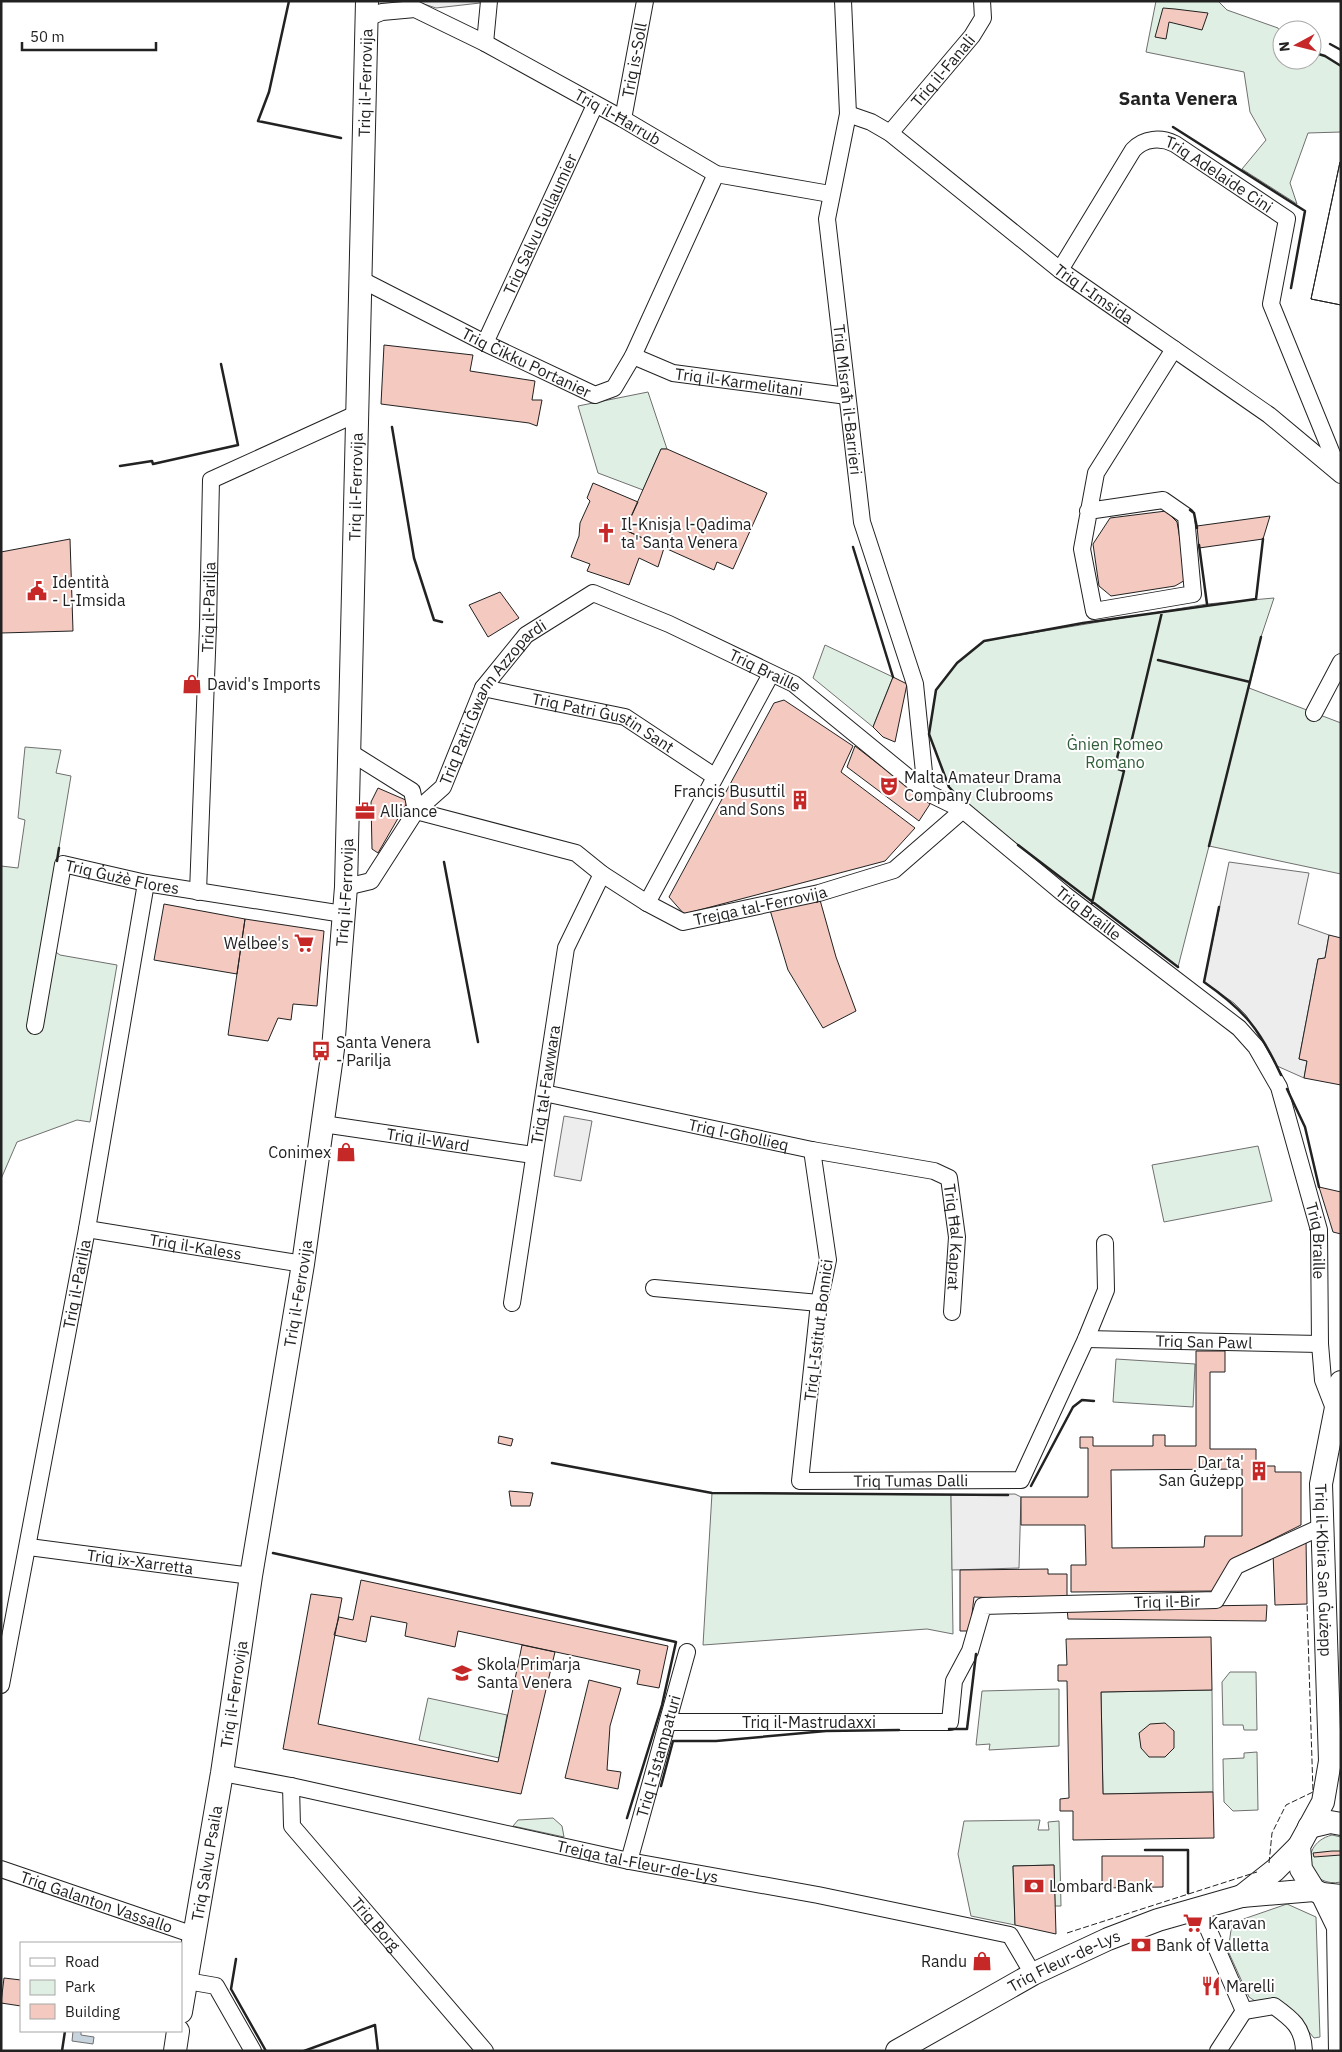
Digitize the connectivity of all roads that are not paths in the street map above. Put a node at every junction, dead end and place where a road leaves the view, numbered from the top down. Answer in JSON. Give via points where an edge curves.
{"nodes":[{"id":1,"x":489,"y":1,"type":"edge"},
{"id":2,"x":645,"y":1,"type":"edge"},
{"id":3,"x":843,"y":1,"type":"edge"},
{"id":4,"x":982,"y":1,"type":"edge"},
{"id":5,"x":411,"y":5,"type":"edge"},
{"id":6,"x":367,"y":10,"type":"edge"},
{"id":7,"x":485,"y":43,"type":"junction"},
{"id":8,"x":596,"y":105,"type":"junction"},
{"id":9,"x":848,"y":114,"type":"junction"},
{"id":10,"x":623,"y":120,"type":"junction"},
{"id":11,"x":890,"y":133,"type":"junction"},
{"id":12,"x":716,"y":174,"type":"junction"},
{"id":13,"x":830,"y":194,"type":"junction"},
{"id":14,"x":1060,"y":270,"type":"junction"},
{"id":15,"x":362,"y":280,"type":"junction"},
{"id":16,"x":485,"y":343,"type":"junction"},
{"id":17,"x":1174,"y":349,"type":"junction"},
{"id":18,"x":633,"y":356,"type":"junction"},
{"id":19,"x":847,"y":396,"type":"junction"},
{"id":20,"x":356,"y":414,"type":"junction"},
{"id":21,"x":1340,"y":474,"type":"edge"},
{"id":22,"x":1088,"y":511,"type":"junction"},
{"id":23,"x":593,"y":593,"type":"joint"},
{"id":24,"x":1341,"y":662,"type":"edge"},
{"id":25,"x":771,"y":674,"type":"junction"},
{"id":26,"x":483,"y":688,"type":"junction"},
{"id":27,"x":1314,"y":713,"type":"dead end"},
{"id":28,"x":348,"y":751,"type":"junction"},
{"id":29,"x":714,"y":776,"type":"junction"},
{"id":30,"x":926,"y":792,"type":"junction"},
{"id":31,"x":963,"y":810,"type":"junction"},
{"id":32,"x":416,"y":811,"type":"junction"},
{"id":33,"x":602,"y":874,"type":"junction"},
{"id":34,"x":146,"y":883,"type":"junction"},
{"id":35,"x":346,"y":887,"type":"junction"},
{"id":36,"x":198,"y":892,"type":"junction"},
{"id":37,"x":647,"y":903,"type":"junction"},
{"id":38,"x":343,"y":914,"type":"junction"},
{"id":39,"x":35,"y":1026,"type":"dead end"},
{"id":40,"x":544,"y":1093,"type":"junction"},
{"id":41,"x":323,"y":1124,"type":"junction"},
{"id":42,"x":812,"y":1150,"type":"junction"},
{"id":43,"x":533,"y":1155,"type":"junction"},
{"id":44,"x":934,"y":1171,"type":"joint"},
{"id":45,"x":87,"y":1229,"type":"junction"},
{"id":46,"x":1105,"y":1243,"type":"dead end"},
{"id":47,"x":303,"y":1264,"type":"junction"},
{"id":48,"x":654,"y":1288,"type":"dead end"},
{"id":49,"x":512,"y":1303,"type":"dead end"},
{"id":50,"x":820,"y":1303,"type":"junction"},
{"id":51,"x":952,"y":1312,"type":"dead end"},
{"id":52,"x":1086,"y":1339,"type":"junction"},
{"id":53,"x":1320,"y":1344,"type":"junction"},
{"id":54,"x":1341,"y":1382,"type":"edge"},
{"id":55,"x":1337,"y":1409,"type":"edge"},
{"id":56,"x":800,"y":1480,"type":"joint"},
{"id":57,"x":1321,"y":1527,"type":"junction"},
{"id":58,"x":29,"y":1547,"type":"junction"},
{"id":59,"x":251,"y":1576,"type":"junction"},
{"id":60,"x":687,"y":1652,"type":"dead end"},
{"id":61,"x":1,"y":1685,"type":"edge"},
{"id":62,"x":668,"y":1722,"type":"junction"},
{"id":63,"x":950,"y":1722,"type":"joint"},
{"id":64,"x":1330,"y":1761,"type":"junction"},
{"id":65,"x":222,"y":1773,"type":"junction"},
{"id":66,"x":291,"y":1786,"type":"junction"},
{"id":67,"x":1341,"y":1800,"type":"edge"},
{"id":68,"x":1341,"y":1824,"type":"edge"},
{"id":69,"x":1304,"y":1836,"type":"junction"},
{"id":70,"x":629,"y":1861,"type":"junction"},
{"id":71,"x":1,"y":1869,"type":"edge"},
{"id":72,"x":1325,"y":1893,"type":"edge"},
{"id":73,"x":1242,"y":1896,"type":"junction"},
{"id":74,"x":1199,"y":1908,"type":"junction"},
{"id":75,"x":194,"y":1935,"type":"junction"},
{"id":76,"x":1033,"y":1974,"type":"junction"},
{"id":77,"x":187,"y":1981,"type":"junction"},
{"id":78,"x":182,"y":2007,"type":"edge"},
{"id":79,"x":1244,"y":2011,"type":"junction"},
{"id":80,"x":178,"y":2032,"type":"edge"},
{"id":81,"x":174,"y":2051,"type":"edge"},
{"id":82,"x":253,"y":2051,"type":"edge"},
{"id":83,"x":486,"y":2051,"type":"edge"},
{"id":84,"x":897,"y":2051,"type":"edge"},
{"id":85,"x":1218,"y":2051,"type":"edge"},
{"id":86,"x":1304,"y":2051,"type":"edge"},
{"id":87,"x":1340,"y":2051,"type":"edge"}],
"edges":[{"from":1,"to":7,"type":"street"},
{"from":2,"to":10,"type":"street","name":"Triq is-Soll"},
{"from":3,"to":9,"type":"street","name":"Triq Misraħ il-Barrieri"},
{"from":4,"to":11,"type":"street","name":"Triq il-Fanali","via":[[984,18],[972,36]]},
{"from":5,"to":6,"type":"street","name":"Triq il-Ħarrub","via":[[382,12]]},
{"from":5,"to":7,"type":"street","name":"Triq il-Ħarrub"},
{"from":6,"to":15,"type":"main road","name":"Triq il-Ferrovija"},
{"from":7,"to":8,"type":"street","name":"Triq il-Ħarrub"},
{"from":8,"to":10,"type":"street","name":"Triq il-Ħarrub"},
{"from":8,"to":16,"type":"street","name":"Triq Salvu Gullaumier"},
{"from":9,"to":11,"type":"street","name":"Triq l-Imsida"},
{"from":9,"to":13,"type":"street","name":"Triq Misraħ il-Barrieri"},
{"from":10,"to":12,"type":"street","name":"Triq il-Ħarrub"},
{"from":11,"to":14,"type":"street","name":"Triq l-Imsida"},
{"from":12,"to":13,"type":"street","name":"Triq il-Ħarrub"},
{"from":12,"to":18,"type":"street","name":"Triq Ċikku Portanier"},
{"from":13,"to":19,"type":"street","name":"Triq Misraħ il-Barrieri","via":[[827,220]]},
{"from":14,"to":17,"type":"street","name":"Triq l-Imsida"},
{"from":14,"to":21,"type":"street","name":"Triq Adelaide Cini","via":[[1133,150],[1145,141],[1164,139],[1176,144],[1287,219],[1271,304]]},
{"from":15,"to":16,"type":"street","name":"Triq Ċikku Portanier"},
{"from":15,"to":20,"type":"main road","name":"Triq il-Ferrovija"},
{"from":16,"to":18,"type":"street","name":"Triq Ċikku Portanier","via":[[595,395],[614,388]]},
{"from":17,"to":21,"type":"street","name":"Triq l-Imsida","via":[[1269,415]]},
{"from":17,"to":22,"type":"street","via":[[1096,473]]},
{"from":18,"to":19,"type":"street","name":"Triq il-Karmelitani","via":[[672,373]]},
{"from":19,"to":30,"type":"street","name":"Triq Misraħ il-Barrieri","via":[[862,522],[915,684]]},
{"from":20,"to":28,"type":"main road","name":"Triq il-Ferrovija"},
{"from":20,"to":36,"type":"street","name":"Triq il-Parilja","via":[[211,480]]},
{"from":22,"to":22,"type":"street","via":[[1162,500],[1186,516],[1193,594],[1094,611],[1082,549]]},
{"from":23,"to":25,"type":"street","name":"Triq Braille","via":[[669,624]]},
{"from":23,"to":26,"type":"street","name":"Triq Patri Ġwann Azzopardi","via":[[526,635]]},
{"from":24,"to":27,"type":"street"},
{"from":25,"to":29,"type":"street"},
{"from":25,"to":30,"type":"street","name":"Triq Braille","via":[[794,684]]},
{"from":26,"to":29,"type":"street","name":"Triq Patri Ġustin Sant","via":[[625,718]]},
{"from":26,"to":32,"type":"street","name":"Triq Patri Ġwann Azzopardi","via":[[443,787]]},
{"from":28,"to":32,"type":"street","via":[[412,791]]},
{"from":28,"to":35,"type":"main road","name":"Triq il-Ferrovija"},
{"from":29,"to":37,"type":"street"},
{"from":30,"to":31,"type":"street","name":"Triq Braille"},
{"from":31,"to":37,"type":"street","name":"Trejqa tal-Ferrovija","via":[[894,870],[838,887],[683,922]]},
{"from":31,"to":53,"type":"street","name":"Triq Braille","via":[[1064,894],[1239,1028],[1256,1047],[1279,1087],[1319,1230]]},
{"from":32,"to":33,"type":"street","name":"Trejqa tal-Ferrovija","via":[[576,853]]},
{"from":32,"to":35,"type":"street","name":"Triq Patri Ġwann Azzopardi","via":[[371,881]]},
{"from":33,"to":37,"type":"street","name":"Trejqa tal-Ferrovija"},
{"from":33,"to":40,"type":"street","name":"Triq tal-Fawwara","via":[[566,948]]},
{"from":34,"to":36,"type":"street","name":"Triq Ġużè Flores"},
{"from":34,"to":39,"type":"street","name":"Triq Ġużè Flores","via":[[63,864]]},
{"from":34,"to":45,"type":"street","name":"Triq il-Parilja"},
{"from":35,"to":38,"type":"main road","name":"Triq il-Ferrovija"},
{"from":36,"to":38,"type":"street","name":"Triq Ġużè Flores"},
{"from":38,"to":41,"type":"main road","name":"Triq il-Ferrovija"},
{"from":40,"to":42,"type":"street","name":"Triq l-Għollieq"},
{"from":40,"to":43,"type":"street","name":"Triq tal-Fawwara"},
{"from":41,"to":43,"type":"street","name":"Triq il-Ward"},
{"from":41,"to":47,"type":"main road","name":"Triq il-Ferrovija"},
{"from":42,"to":44,"type":"street","name":"Triq l-Għollieq"},
{"from":42,"to":50,"type":"street","name":"Triq l-Istitut Bonniċi","via":[[828,1260]]},
{"from":43,"to":49,"type":"street","name":"Triq tal-Fawwara"},
{"from":44,"to":51,"type":"street","name":"Triq Ħal Kaprat","via":[[949,1178],[958,1236]]},
{"from":45,"to":47,"type":"street","name":"Triq il-Kaless"},
{"from":45,"to":58,"type":"street","name":"Triq il-Parilja"},
{"from":46,"to":52,"type":"street","via":[[1106,1290]]},
{"from":47,"to":59,"type":"main road","name":"Triq il-Ferrovija"},
{"from":48,"to":50,"type":"street"},
{"from":50,"to":56,"type":"street","name":"Triq l-Istitut Bonniċi"},
{"from":52,"to":53,"type":"street","name":"Triq San Pawl"},
{"from":52,"to":56,"type":"street","name":"Triq Tumas Dalli","via":[[1021,1480]]},
{"from":53,"to":55,"type":"street","name":"Triq Braille","via":[[1323,1380]]},
{"from":54,"to":55,"type":"main road","name":"Triq il-Kbira San Ġużepp"},
{"from":55,"to":57,"type":"main road","name":"Triq il-Kbira San Ġużepp","via":[[1321,1484]]},
{"from":57,"to":63,"type":"street","name":"Triq il-Bir","via":[[1236,1566],[1216,1600],[984,1606],[970,1652],[954,1681]]},
{"from":57,"to":64,"type":"main road","name":"Triq il-Kbira San Ġużepp"},
{"from":58,"to":59,"type":"street","name":"Triq ix-Xarretta"},
{"from":58,"to":61,"type":"street","name":"Triq il-Parilja"},
{"from":59,"to":65,"type":"main road","name":"Triq il-Ferrovija"},
{"from":60,"to":62,"type":"street","name":"Triq l-Istampaturi"},
{"from":62,"to":63,"type":"street","name":"Triq il-Mastrudaxxi"},
{"from":62,"to":70,"type":"street","name":"Triq l-Istampaturi"},
{"from":64,"to":67,"type":"main road","name":"Triq il-Kbira San Ġużepp"},
{"from":64,"to":69,"type":"main road","name":"Triq il-Kbira San Ġużepp","via":[[1323,1802]]},
{"from":65,"to":66,"type":"street","name":"Trejqa tal-Fleur-de-Lys"},
{"from":65,"to":75,"type":"main road","name":"Triq Salvu Psaila"},
{"from":66,"to":70,"type":"street","name":"Trejqa tal-Fleur-de-Lys"},
{"from":66,"to":83,"type":"street","name":"Triq Borg","via":[[292,1826]]},
{"from":68,"to":69,"type":"main road","via":[[1330,1822]]},
{"from":69,"to":72,"type":"main road","via":[[1301,1869]]},
{"from":69,"to":73,"type":"main road","name":"Triq Fleur-de-Lys","via":[[1275,1870]]},
{"from":70,"to":76,"type":"street","name":"Trejqa tal-Fleur-de-Lys","via":[[818,1895],[1010,1935]]},
{"from":71,"to":75,"type":"street","name":"Triq Galanton Vassallo"},
{"from":72,"to":73,"type":"main road","name":"Triq Fleur-de-Lys"},
{"from":72,"to":87,"type":"main road","via":[[1338,1927]]},
{"from":73,"to":74,"type":"main road","name":"Triq Fleur-de-Lys"},
{"from":74,"to":76,"type":"main road","name":"Triq Fleur-de-Lys","via":[[1108,1939]]},
{"from":74,"to":79,"type":"street"},
{"from":75,"to":77,"type":"main road","name":"Triq Salvu Psaila"},
{"from":76,"to":84,"type":"main road","name":"Triq Fleur-de-Lys"},
{"from":77,"to":78,"type":"main road","name":"Triq Salvu Psaila"},
{"from":77,"to":82,"type":"street","via":[[216,1986]]},
{"from":79,"to":85,"type":"street"},
{"from":79,"to":86,"type":"street","via":[[1274,2006],[1295,2021],[1303,2037]]},
{"from":80,"to":81,"type":"main road"}]}
